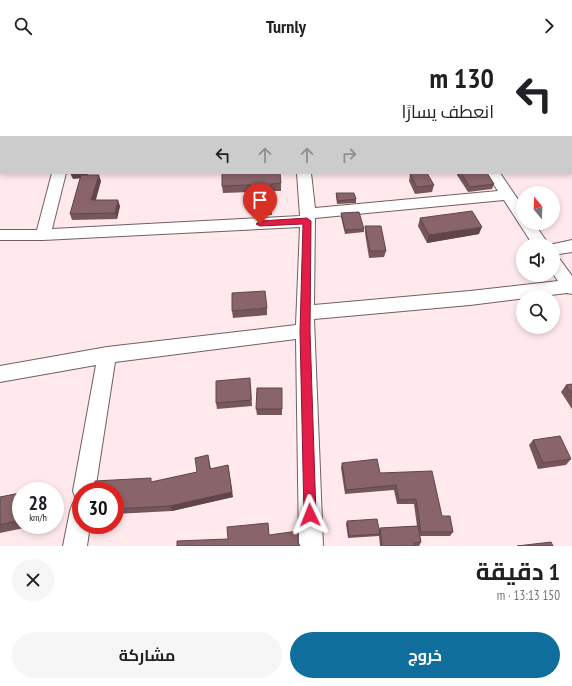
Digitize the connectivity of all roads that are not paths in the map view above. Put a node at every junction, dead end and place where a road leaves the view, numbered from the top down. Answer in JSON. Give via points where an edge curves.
{"nodes":[{"id":1,"x":59,"y":174,"type":"edge"},
{"id":2,"x":304,"y":174,"type":"edge"},
{"id":3,"x":494,"y":174,"type":"edge"},
{"id":4,"x":507,"y":195,"type":"junction"},
{"id":5,"x":516,"y":208,"type":"edge"},
{"id":6,"x":307,"y":218,"type":"junction"},
{"id":7,"x":0,"y":235,"type":"edge"},
{"id":8,"x":43,"y":235,"type":"junction"},
{"id":9,"x":572,"y":246,"type":"edge"},
{"id":10,"x":560,"y":248,"type":"edge"},
{"id":11,"x":560,"y":272,"type":"edge"},
{"id":12,"x":571,"y":287,"type":"edge"},
{"id":13,"x":306,"y":313,"type":"junction"},
{"id":14,"x":305,"y":331,"type":"junction"},
{"id":15,"x":108,"y":355,"type":"junction"},
{"id":16,"x":0,"y":374,"type":"edge"},
{"id":17,"x":86,"y":482,"type":"edge"},
{"id":18,"x":77,"y":534,"type":"edge"},
{"id":19,"x":75,"y":546,"type":"edge"},
{"id":20,"x":311,"y":546,"type":"edge"}],
"edges":[{"from":1,"to":8,"type":"street"},
{"from":2,"to":6,"type":"street"},
{"from":3,"to":4,"type":"street"},
{"from":4,"to":5,"type":"street"},
{"from":4,"to":6,"type":"street"},
{"from":6,"to":8,"type":"street"},
{"from":6,"to":13,"type":"street"},
{"from":7,"to":8,"type":"street"},
{"from":9,"to":10,"type":"street"},
{"from":11,"to":12,"type":"street"},
{"from":12,"to":13,"type":"street"},
{"from":13,"to":14,"type":"street"},
{"from":14,"to":15,"type":"street"},
{"from":14,"to":20,"type":"street"},
{"from":15,"to":16,"type":"street"},
{"from":15,"to":17,"type":"street"},
{"from":18,"to":19,"type":"street"}]}
